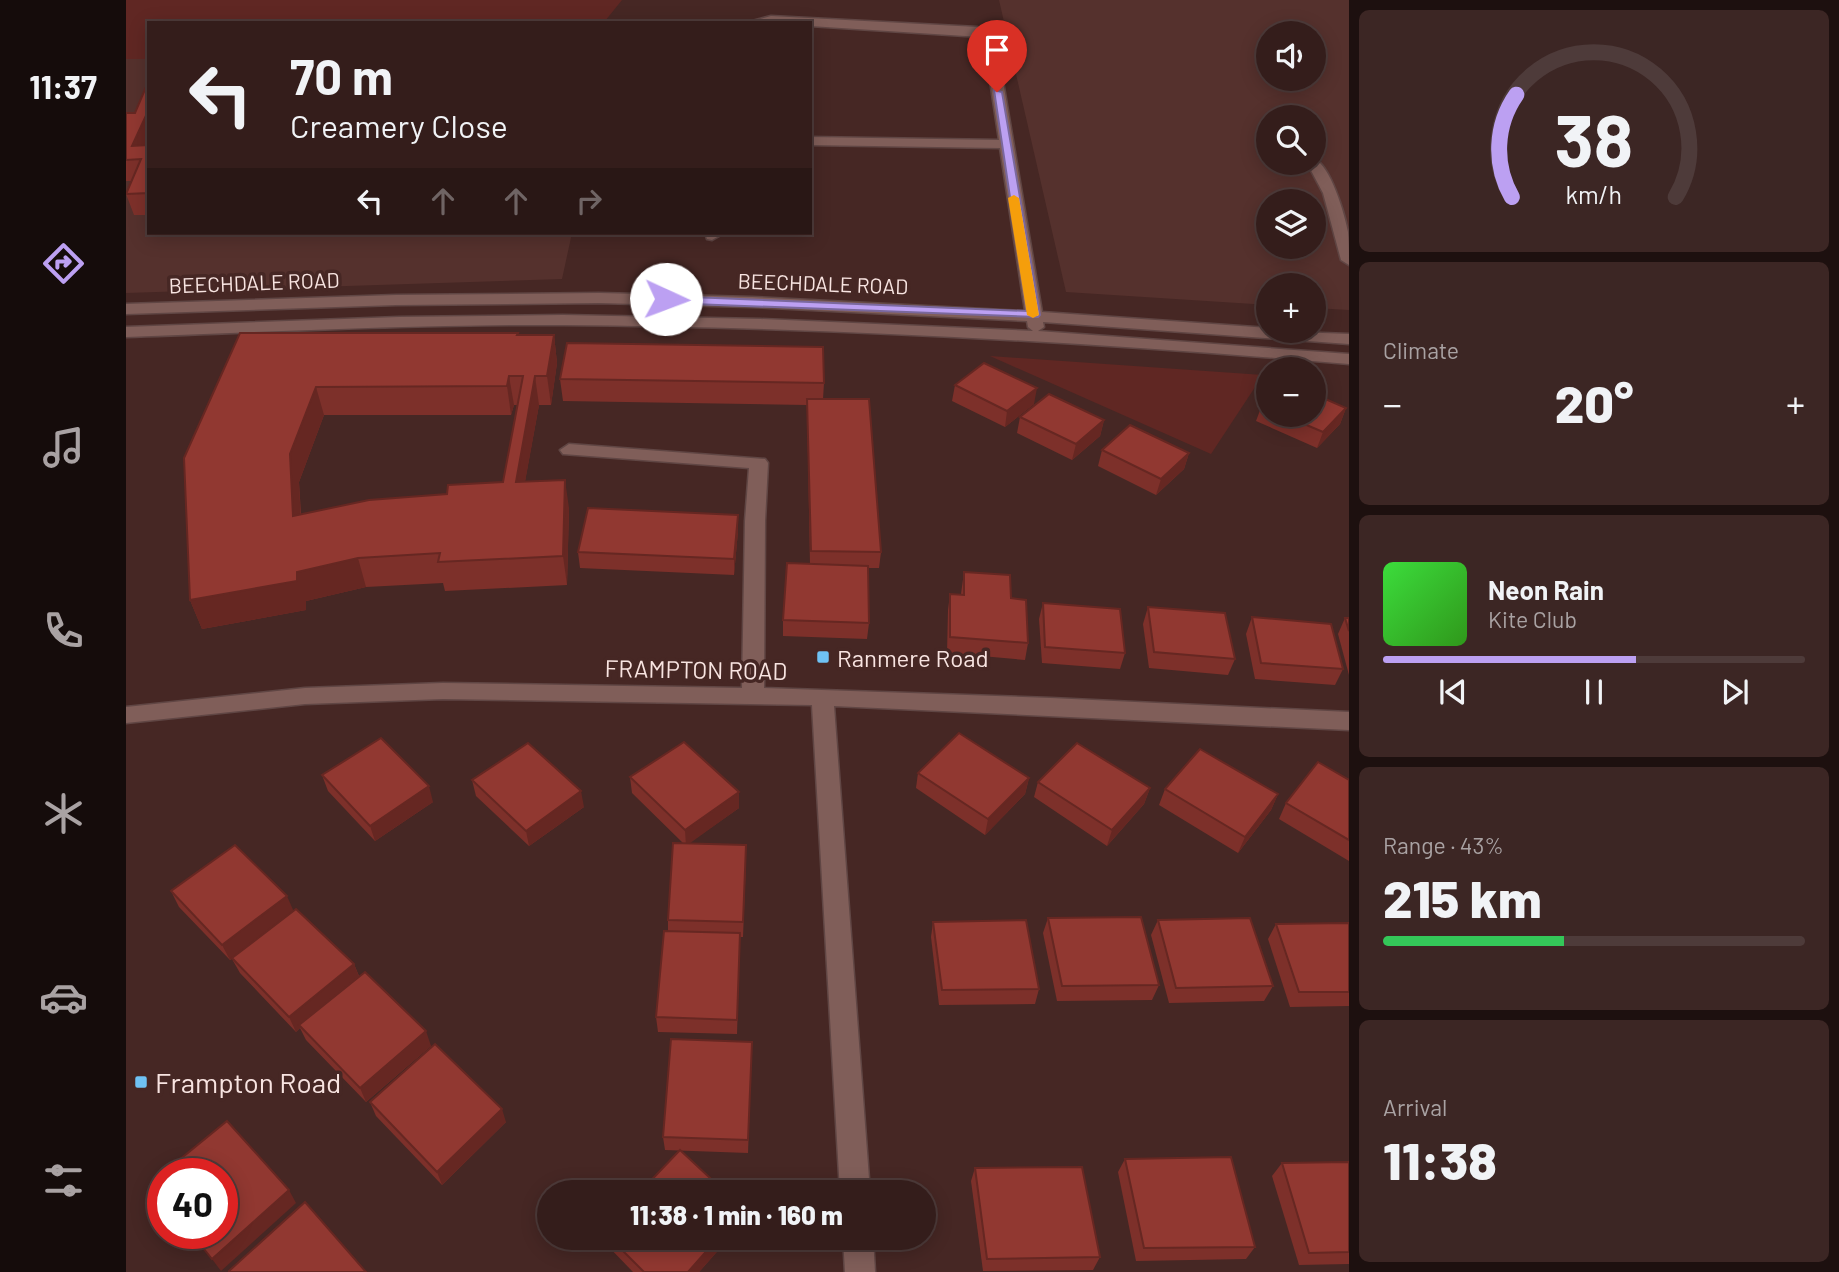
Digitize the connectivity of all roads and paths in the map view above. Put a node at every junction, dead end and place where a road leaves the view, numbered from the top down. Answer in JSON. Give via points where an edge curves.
{"nodes":[{"id":1,"x":764,"y":21,"type":"edge"},
{"id":2,"x":785,"y":21,"type":"edge"},
{"id":3,"x":812,"y":23,"type":"edge"},
{"id":4,"x":812,"y":141,"type":"edge"},
{"id":5,"x":1004,"y":144,"type":"junction"},
{"id":6,"x":1321,"y":175,"type":"edge"},
{"id":7,"x":1349,"y":260,"type":"edge"},
{"id":8,"x":126,"y":309,"type":"edge"},
{"id":9,"x":1034,"y":315,"type":"junction"},
{"id":10,"x":126,"y":332,"type":"edge"},
{"id":11,"x":1037,"y":336,"type":"junction"},
{"id":12,"x":1349,"y":339,"type":"edge"},
{"id":13,"x":1349,"y":359,"type":"edge"},
{"id":14,"x":569,"y":450,"type":"dead end"},
{"id":15,"x":753,"y":696,"type":"junction"},
{"id":16,"x":822,"y":697,"type":"junction"},
{"id":17,"x":126,"y":715,"type":"edge"},
{"id":18,"x":1349,"y":722,"type":"edge"},
{"id":19,"x":854,"y":1180,"type":"edge"},
{"id":20,"x":859,"y":1250,"type":"edge"},
{"id":21,"x":860,"y":1272,"type":"edge"}],
"edges":[{"from":1,"to":2,"type":"street"},
{"from":3,"to":5,"type":"street","via":[[985,34],[990,40]]},
{"from":4,"to":5,"type":"street"},
{"from":5,"to":9,"type":"street"},
{"from":6,"to":7,"type":"street","via":[[1330,192]]},
{"from":8,"to":9,"type":"street","name":"BEECHDALE ROAD","via":[[426,299],[666,299]]},
{"from":9,"to":11,"type":"street"},
{"from":9,"to":12,"type":"street","name":"BEECHDALE ROAD"},
{"from":10,"to":11,"type":"street","name":"BEECHDALE ROAD","via":[[561,320]]},
{"from":11,"to":13,"type":"street","name":"BEECHDALE ROAD"},
{"from":14,"to":15,"type":"street","via":[[759,463]]},
{"from":15,"to":16,"type":"street","name":"FRAMPTON ROAD"},
{"from":15,"to":17,"type":"street","name":"FRAMPTON ROAD","via":[[429,692],[305,696]]},
{"from":16,"to":18,"type":"street","name":"FRAMPTON ROAD"},
{"from":16,"to":19,"type":"street"},
{"from":20,"to":21,"type":"street"}]}
